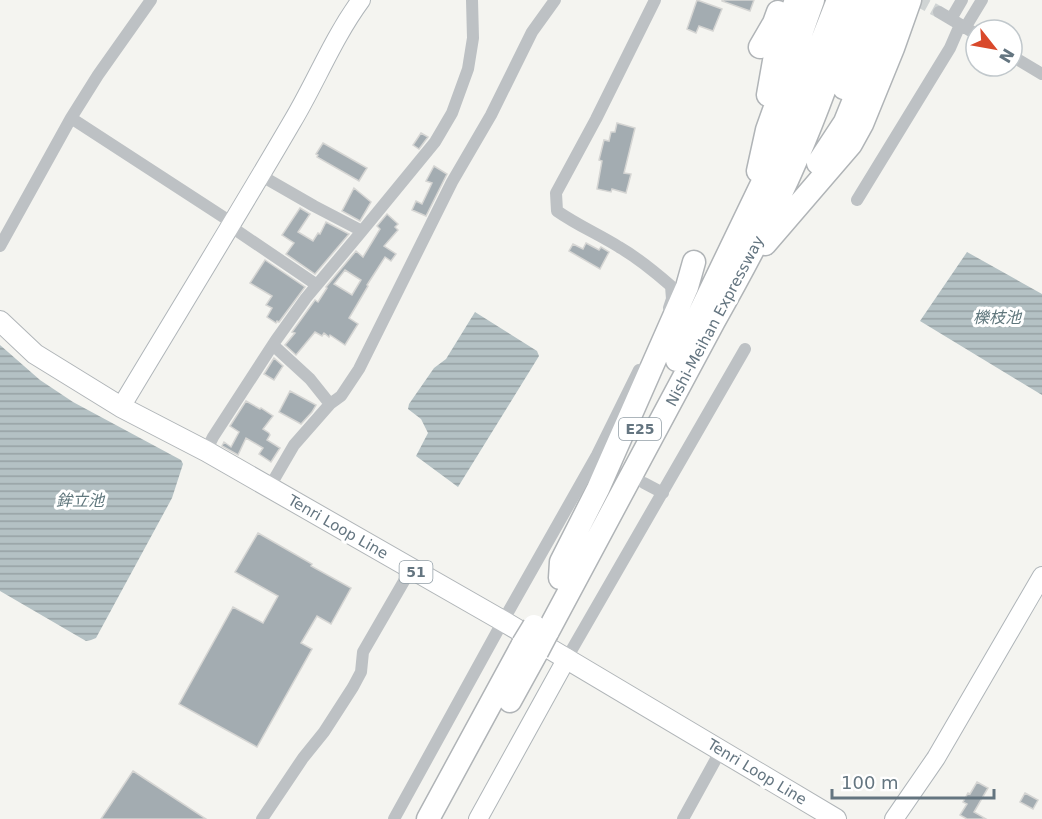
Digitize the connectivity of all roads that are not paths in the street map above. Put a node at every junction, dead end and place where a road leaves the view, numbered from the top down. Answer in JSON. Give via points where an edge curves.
{"nodes":[{"id":1,"x":151,"y":0,"type":"edge"},
{"id":2,"x":361,"y":0,"type":"edge"},
{"id":3,"x":472,"y":0,"type":"edge"},
{"id":4,"x":555,"y":0,"type":"edge"},
{"id":5,"x":656,"y":0,"type":"edge"},
{"id":6,"x":774,"y":0,"type":"edge"},
{"id":7,"x":783,"y":0,"type":"edge"},
{"id":8,"x":796,"y":0,"type":"edge"},
{"id":9,"x":803,"y":0,"type":"edge"},
{"id":10,"x":813,"y":0,"type":"edge"},
{"id":11,"x":822,"y":0,"type":"edge"},
{"id":12,"x":830,"y":0,"type":"edge"},
{"id":13,"x":838,"y":0,"type":"edge"},
{"id":14,"x":856,"y":0,"type":"edge"},
{"id":15,"x":865,"y":0,"type":"edge"},
{"id":16,"x":873,"y":0,"type":"edge"},
{"id":17,"x":884,"y":0,"type":"edge"},
{"id":18,"x":892,"y":0,"type":"edge"},
{"id":19,"x":901,"y":0,"type":"edge"},
{"id":20,"x":910,"y":0,"type":"edge"},
{"id":21,"x":962,"y":0,"type":"edge"},
{"id":22,"x":982,"y":0,"type":"edge"},
{"id":23,"x":939,"y":12,"type":"tunnel mouth"},
{"id":24,"x":963,"y":26,"type":"edge"},
{"id":25,"x":1024,"y":63,"type":"edge"},
{"id":26,"x":1042,"y":74,"type":"edge"},
{"id":27,"x":71,"y":118,"type":"junction"},
{"id":28,"x":763,"y":123,"type":"junction"},
{"id":29,"x":757,"y":173,"type":"junction"},
{"id":30,"x":260,"y":175,"type":"junction"},
{"id":31,"x":856,"y":200,"type":"dead end"},
{"id":32,"x":230,"y":224,"type":"junction"},
{"id":33,"x":740,"y":230,"type":"junction"},
{"id":34,"x":362,"y":231,"type":"junction"},
{"id":35,"x":0,"y":246,"type":"edge"},
{"id":36,"x":694,"y":262,"type":"dead end"},
{"id":37,"x":743,"y":270,"type":"junction"},
{"id":38,"x":317,"y":285,"type":"junction"},
{"id":39,"x":0,"y":321,"type":"edge"},
{"id":40,"x":273,"y":345,"type":"junction"},
{"id":41,"x":745,"y":349,"type":"dead end"},
{"id":42,"x":330,"y":404,"type":"junction"},
{"id":43,"x":121,"y":407,"type":"junction"},
{"id":44,"x":206,"y":452,"type":"junction"},
{"id":45,"x":645,"y":483,"type":"dead end"},
{"id":46,"x":269,"y":488,"type":"junction"},
{"id":47,"x":663,"y":493,"type":"junction"},
{"id":48,"x":411,"y":569,"type":"junction"},
{"id":49,"x":1042,"y":576,"type":"edge"},
{"id":50,"x":561,"y":578,"type":"junction"},
{"id":51,"x":503,"y":621,"type":"junction"},
{"id":52,"x":535,"y":639,"type":"junction"},
{"id":53,"x":567,"y":658,"type":"junction"},
{"id":54,"x":721,"y":750,"type":"junction"},
{"id":55,"x":262,"y":819,"type":"edge"},
{"id":56,"x":394,"y":819,"type":"edge"},
{"id":57,"x":428,"y":819,"type":"edge"},
{"id":58,"x":445,"y":819,"type":"edge"},
{"id":59,"x":478,"y":819,"type":"edge"},
{"id":60,"x":683,"y":819,"type":"edge"},
{"id":61,"x":836,"y":819,"type":"edge"},
{"id":62,"x":894,"y":819,"type":"edge"}],
"edges":[{"from":1,"to":27,"type":"street"},
{"from":2,"to":30,"type":"street","via":[[335,39]]},
{"from":3,"to":34,"type":"street","via":[[474,38],[452,113],[435,142]]},
{"from":4,"to":42,"type":"street","via":[[532,32],[452,182],[359,369],[341,396]]},
{"from":5,"to":51,"type":"street","via":[[556,193],[557,211],[650,268],[672,286],[672,299],[600,457]]},
{"from":6,"to":7,"type":"highway","via":[[760,48]]},
{"from":8,"to":28,"type":"highway","number":"E25","via":[[774,61]]},
{"from":9,"to":28,"type":"highway","number":"E25"},
{"from":10,"to":29,"type":"highway","number":"E25","via":[[767,130]]},
{"from":11,"to":33,"type":"highway","number":"E25"},
{"from":12,"to":33,"type":"highway","number":"E25"},
{"from":13,"to":33,"type":"highway","name":"Nishi-Meihan Expressway","number":"E25","via":[[782,142]]},
{"from":14,"to":37,"type":"highway","name":"Nishi-Meihan Expressway","number":"E25","via":[[818,108]]},
{"from":15,"to":37,"type":"highway","number":"E25","via":[[832,100],[811,148]]},
{"from":16,"to":37,"type":"highway","number":"E25","via":[[822,140]]},
{"from":17,"to":37,"type":"highway","number":"E25","via":[[840,118]]},
{"from":18,"to":37,"type":"highway","number":"E25","via":[[845,122]]},
{"from":19,"to":37,"type":"highway","via":[[852,122]]},
{"from":20,"to":37,"type":"highway","via":[[850,144]]},
{"from":21,"to":24,"type":"street"},
{"from":22,"to":24,"type":"street"},
{"from":23,"to":24,"type":"street"},
{"from":24,"to":31,"type":"street"},
{"from":25,"to":26,"type":"street"},
{"from":27,"to":32,"type":"street"},
{"from":27,"to":35,"type":"street"},
{"from":28,"to":29,"type":"highway","number":"E25"},
{"from":29,"to":33,"type":"highway","number":"E25"},
{"from":30,"to":32,"type":"street"},
{"from":30,"to":34,"type":"street"},
{"from":32,"to":38,"type":"street"},
{"from":32,"to":43,"type":"street"},
{"from":33,"to":50,"type":"highway","name":"Nishi-Meihan Expressway","number":"E25","via":[[680,354]]},
{"from":34,"to":38,"type":"street"},
{"from":36,"to":50,"type":"highway","via":[[687,287],[603,478],[561,562]]},
{"from":37,"to":52,"type":"highway","name":"Nishi-Meihan Expressway","number":"E25"},
{"from":38,"to":40,"type":"street"},
{"from":39,"to":43,"type":"main road","name":"Tenri Loop Line","number":"51","via":[[35,354]]},
{"from":40,"to":42,"type":"street"},
{"from":40,"to":44,"type":"street"},
{"from":41,"to":47,"type":"street"},
{"from":42,"to":46,"type":"street","via":[[294,445]]},
{"from":43,"to":44,"type":"main road","name":"Tenri Loop Line","number":"51"},
{"from":44,"to":46,"type":"main road","name":"Tenri Loop Line","number":"51"},
{"from":45,"to":47,"type":"street"},
{"from":46,"to":48,"type":"main road","name":"Tenri Loop Line","number":"51"},
{"from":47,"to":53,"type":"street"},
{"from":48,"to":51,"type":"main road","name":"Tenri Loop Line","number":"51"},
{"from":48,"to":55,"type":"street","via":[[363,652],[361,672],[353,687]]},
{"from":49,"to":62,"type":"street","via":[[936,758]]},
{"from":50,"to":52,"type":"highway","name":"Nishi-Meihan Expressway","number":"E25"},
{"from":51,"to":53,"type":"main road","name":"Tenri Loop Line","number":"51"},
{"from":51,"to":56,"type":"street"},
{"from":52,"to":57,"type":"highway","name":"Nishi-Meihan Expressway","number":"E25"},
{"from":52,"to":58,"type":"highway","name":"Nishi-Meihan Expressway","number":"E25"},
{"from":53,"to":54,"type":"main road","name":"Tenri Loop Line","number":"51"},
{"from":53,"to":59,"type":"street"},
{"from":54,"to":60,"type":"street"},
{"from":54,"to":61,"type":"main road","name":"Tenri Loop Line","number":"51"}]}
